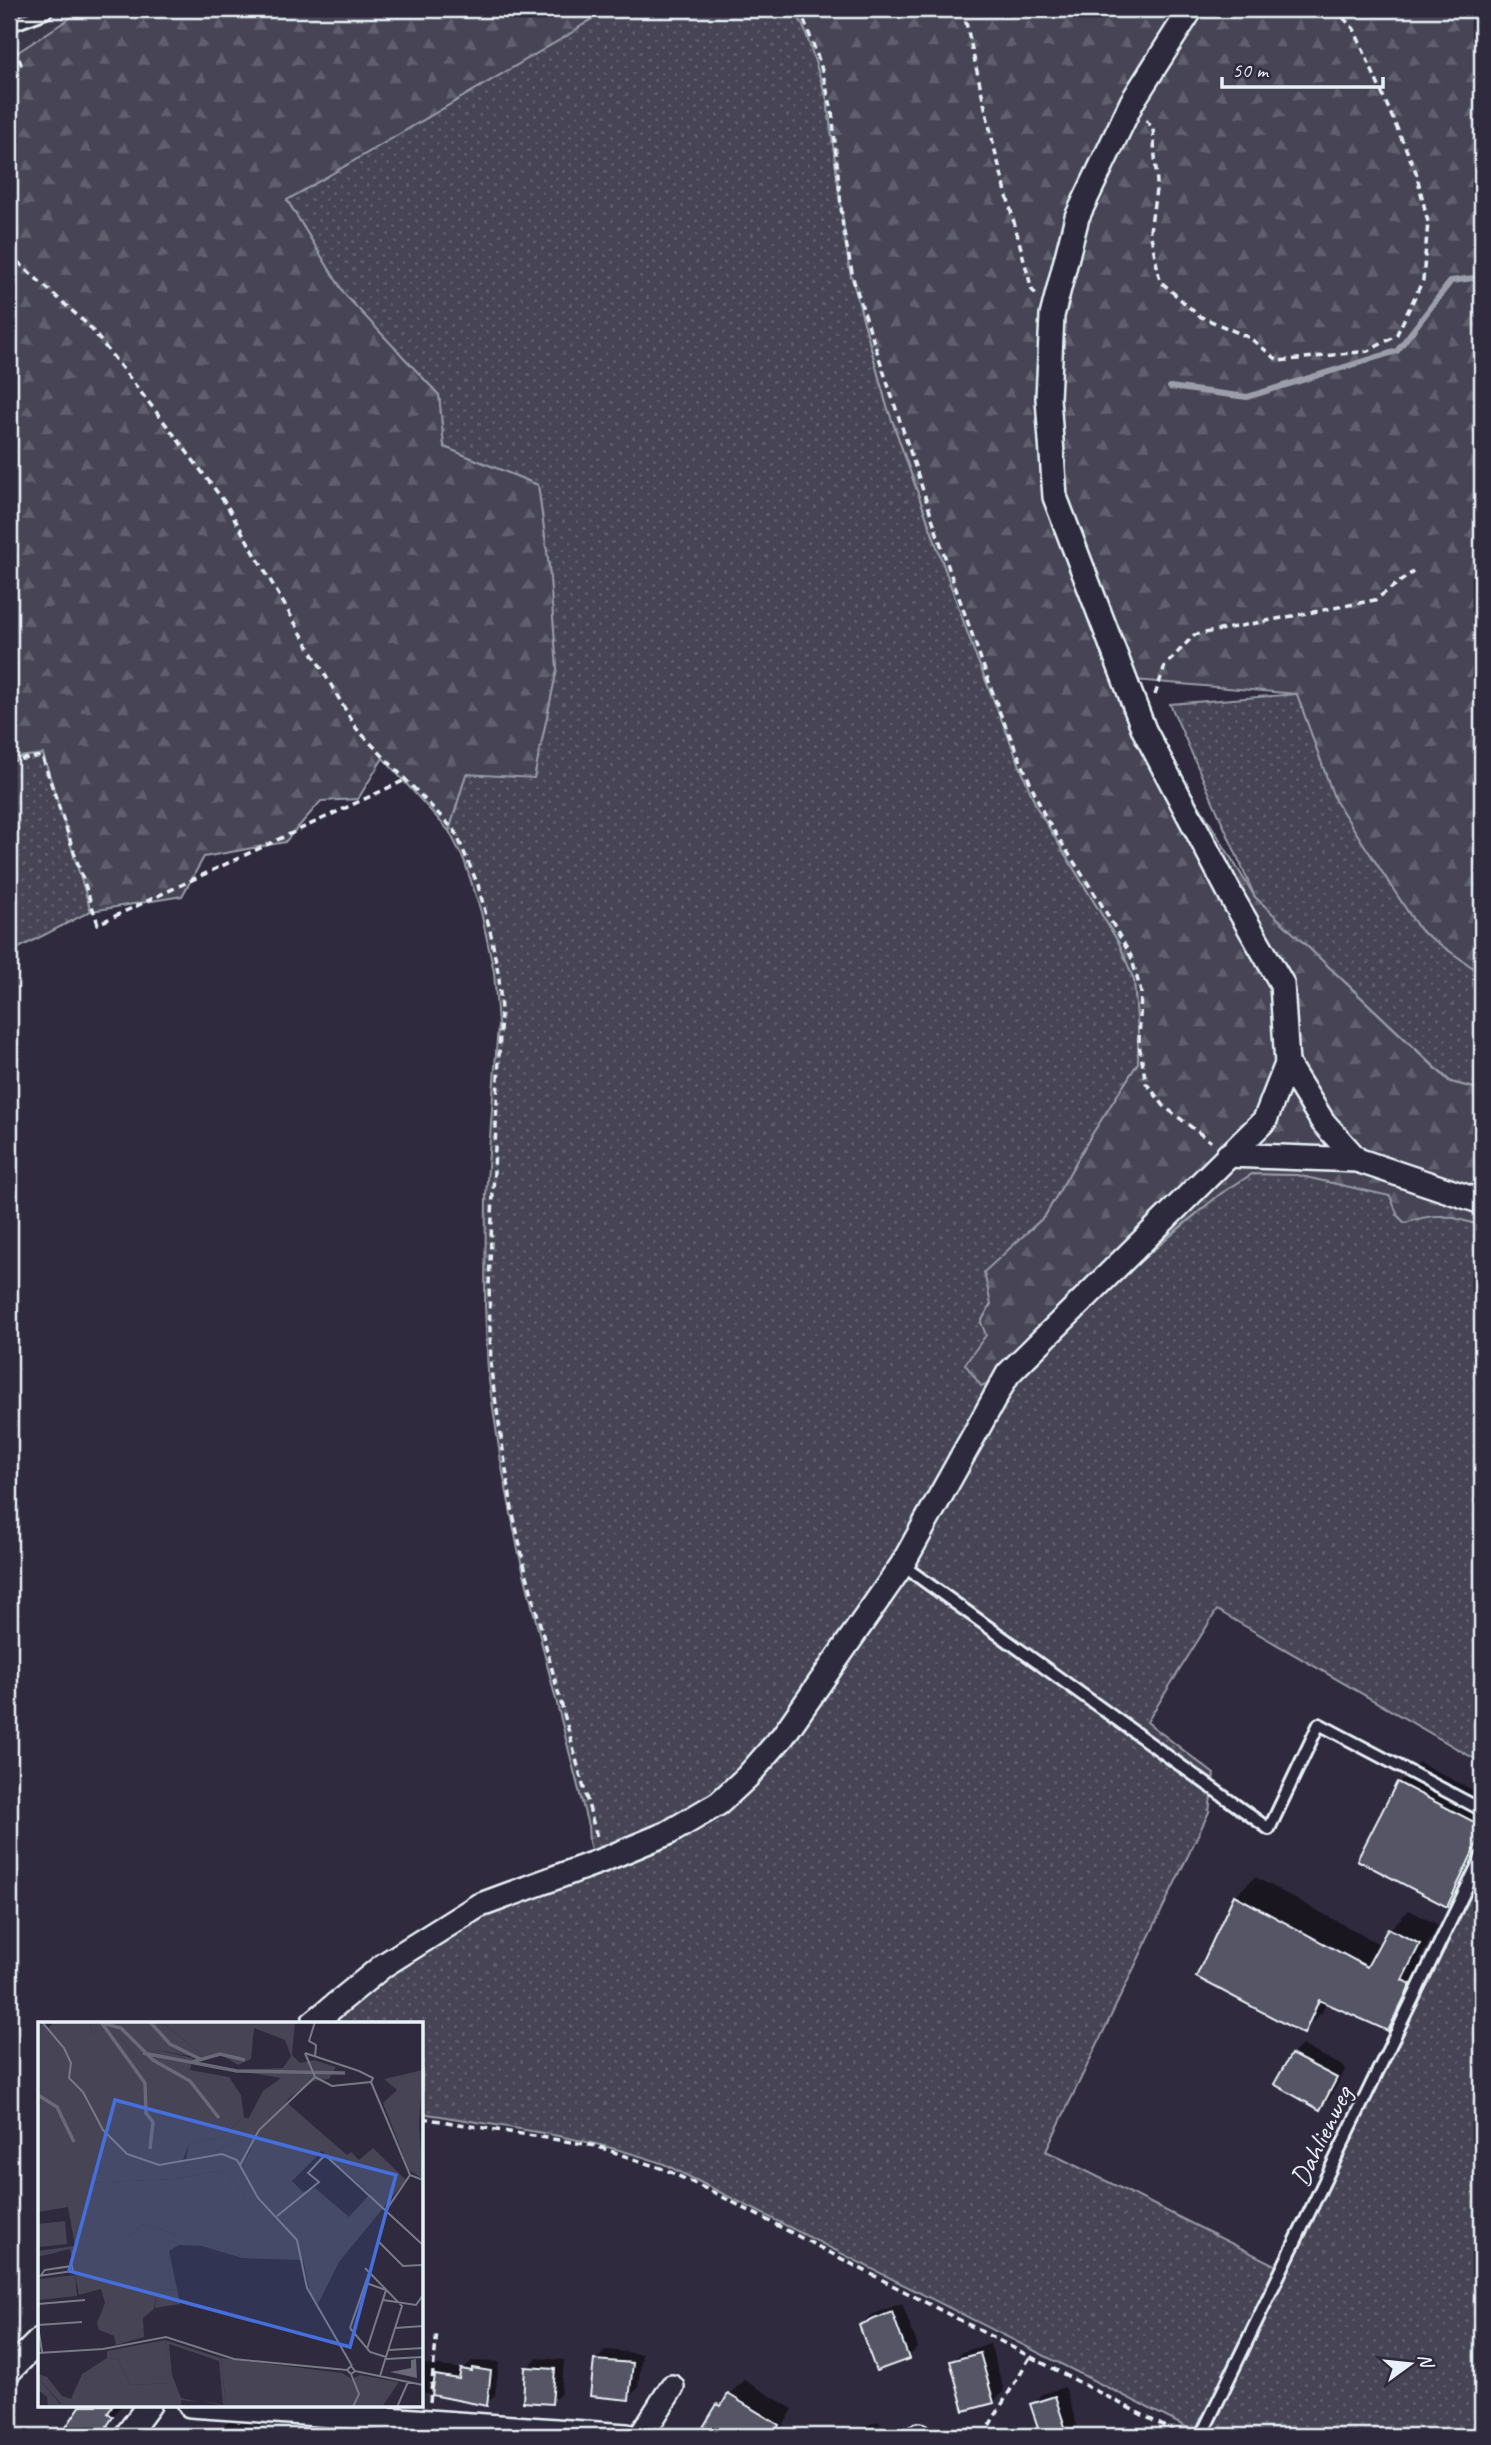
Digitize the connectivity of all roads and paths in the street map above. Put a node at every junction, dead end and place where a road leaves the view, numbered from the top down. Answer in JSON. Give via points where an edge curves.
{"nodes":[{"id":1,"x":44,"y":9,"type":"edge"},
{"id":2,"x":800,"y":9,"type":"edge"},
{"id":3,"x":963,"y":9,"type":"edge"},
{"id":4,"x":1191,"y":9,"type":"edge"},
{"id":5,"x":1335,"y":9,"type":"edge"},
{"id":6,"x":9,"y":26,"type":"edge"},
{"id":7,"x":9,"y":32,"type":"edge"},
{"id":8,"x":9,"y":70,"type":"edge"},
{"id":9,"x":1132,"y":102,"type":"junction"},
{"id":10,"x":9,"y":254,"type":"edge"},
{"id":11,"x":1052,"y":316,"type":"junction"},
{"id":12,"x":1413,"y":572,"type":"dead end"},
{"id":13,"x":1144,"y":730,"type":"junction"},
{"id":14,"x":9,"y":761,"type":"edge"},
{"id":15,"x":405,"y":780,"type":"junction"},
{"id":16,"x":1287,"y":1064,"type":"junction"},
{"id":17,"x":1228,"y":1155,"type":"junction"},
{"id":18,"x":1357,"y":1160,"type":"junction"},
{"id":19,"x":1482,"y":1202,"type":"edge"},
{"id":20,"x":902,"y":1565,"type":"junction"},
{"id":21,"x":1482,"y":1810,"type":"edge"},
{"id":22,"x":1482,"y":1856,"type":"edge"},
{"id":23,"x":603,"y":1860,"type":"junction"},
{"id":24,"x":314,"y":2022,"type":"edge"},
{"id":25,"x":424,"y":2118,"type":"edge"},
{"id":26,"x":437,"y":2331,"type":"dead end"},
{"id":27,"x":38,"y":2342,"type":"edge"},
{"id":28,"x":1030,"y":2357,"type":"junction"},
{"id":29,"x":9,"y":2371,"type":"edge"},
{"id":30,"x":672,"y":2387,"type":"dead end"},
{"id":31,"x":148,"y":2406,"type":"edge"},
{"id":32,"x":204,"y":2406,"type":"edge"},
{"id":33,"x":428,"y":2422,"type":"junction"},
{"id":34,"x":551,"y":2433,"type":"edge"},
{"id":35,"x":126,"y":2436,"type":"edge"},
{"id":36,"x":628,"y":2436,"type":"edge"},
{"id":37,"x":641,"y":2436,"type":"edge"},
{"id":38,"x":983,"y":2436,"type":"edge"},
{"id":39,"x":1182,"y":2436,"type":"edge"},
{"id":40,"x":1201,"y":2436,"type":"edge"}],
"edges":[{"from":1,"to":6,"type":"lane","via":[[46,12]]},
{"from":2,"to":17,"type":"path","via":[[832,110],[843,228],[854,282],[1000,713],[1046,819],[1131,956],[1141,992],[1139,1044],[1146,1083],[1165,1107]]},
{"from":3,"to":11,"type":"path","via":[[1032,290]]},
{"from":4,"to":9,"type":"street"},
{"from":5,"to":9,"type":"path","via":[[1354,29],[1416,172],[1428,222],[1423,280],[1396,336],[1368,351],[1279,361],[1250,338],[1199,316],[1160,281],[1150,232],[1157,183],[1153,129]]},
{"from":7,"to":8,"type":"path","via":[[21,64]]},
{"from":9,"to":11,"type":"street","via":[[1077,217]]},
{"from":10,"to":15,"type":"path","via":[[89,326],[226,504],[356,728]]},
{"from":11,"to":13,"type":"street","via":[[1048,398],[1055,497]]},
{"from":12,"to":13,"type":"path","via":[[1375,600],[1194,635],[1165,666]]},
{"from":13,"to":16,"type":"street","via":[[1282,984]]},
{"from":14,"to":15,"type":"path","via":[[42,756],[98,924]]},
{"from":15,"to":23,"type":"path","via":[[454,831],[478,885],[490,930],[501,1011],[489,1285],[491,1371],[525,1568]]},
{"from":16,"to":17,"type":"street","via":[[1265,1120]]},
{"from":16,"to":18,"type":"street","via":[[1323,1122]]},
{"from":17,"to":18,"type":"street"},
{"from":17,"to":20,"type":"street","via":[[1008,1374]]},
{"from":18,"to":19,"type":"street"},
{"from":20,"to":21,"type":"lane","via":[[1269,1829],[1319,1724]]},
{"from":20,"to":23,"type":"street","via":[[783,1736],[747,1777],[719,1803],[668,1833]]},
{"from":22,"to":40,"type":"lane","name":"Dahlienweg"},
{"from":23,"to":24,"type":"street","via":[[478,1906],[384,1965]]},
{"from":25,"to":28,"type":"path","via":[[596,2146],[666,2170]]},
{"from":26,"to":33,"type":"path"},
{"from":27,"to":29,"type":"street"},
{"from":28,"to":38,"type":"path"},
{"from":28,"to":39,"type":"path"},
{"from":30,"to":37,"type":"street"},
{"from":31,"to":35,"type":"street"},
{"from":32,"to":33,"type":"street"},
{"from":33,"to":34,"type":"street"},
{"from":34,"to":36,"type":"street"}]}
